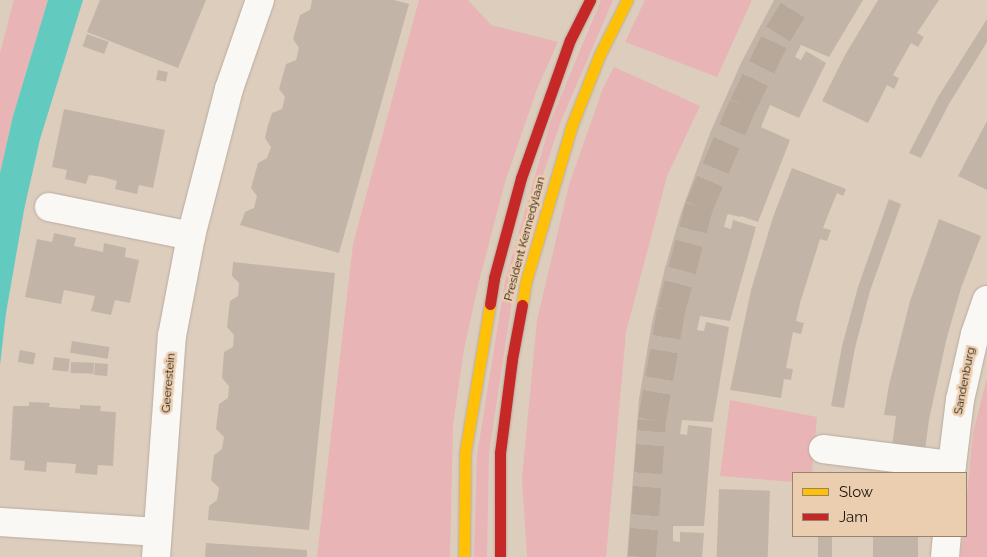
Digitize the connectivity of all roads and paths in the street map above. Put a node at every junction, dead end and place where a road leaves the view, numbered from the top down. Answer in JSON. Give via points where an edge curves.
{"nodes":[{"id":1,"x":260,"y":0,"type":"edge"},
{"id":2,"x":590,"y":0,"type":"edge"},
{"id":3,"x":626,"y":0,"type":"edge"},
{"id":4,"x":49,"y":207,"type":"dead end"},
{"id":5,"x":191,"y":236,"type":"junction"},
{"id":6,"x":987,"y":300,"type":"edge"},
{"id":7,"x":824,"y":448,"type":"dead end"},
{"id":8,"x":952,"y":469,"type":"edge"},
{"id":9,"x":0,"y":522,"type":"edge"},
{"id":10,"x":947,"y":537,"type":"edge"},
{"id":11,"x":156,"y":544,"type":"edge"},
{"id":12,"x":464,"y":557,"type":"edge"},
{"id":13,"x":500,"y":557,"type":"edge"},
{"id":14,"x":945,"y":557,"type":"edge"}],
"edges":[{"from":1,"to":5,"type":"street","name":"Geerestein","via":[[229,89]]},
{"from":2,"to":12,"type":"street","name":"President Kennedylaan","via":[[570,40],[542,114],[494,278],[465,453]]},
{"from":3,"to":13,"type":"street","name":"President Kennedylaan","via":[[572,125],[526,281],[500,453]]},
{"from":4,"to":5,"type":"street"},
{"from":5,"to":11,"type":"street","name":"Geerestein","via":[[172,336]]},
{"from":6,"to":8,"type":"street","name":"Sandenburg","via":[[975,334],[962,391]]},
{"from":7,"to":8,"type":"street","name":"Sandenburg"},
{"from":9,"to":11,"type":"street","name":"Geerestein"},
{"from":10,"to":14,"type":"street"}]}
